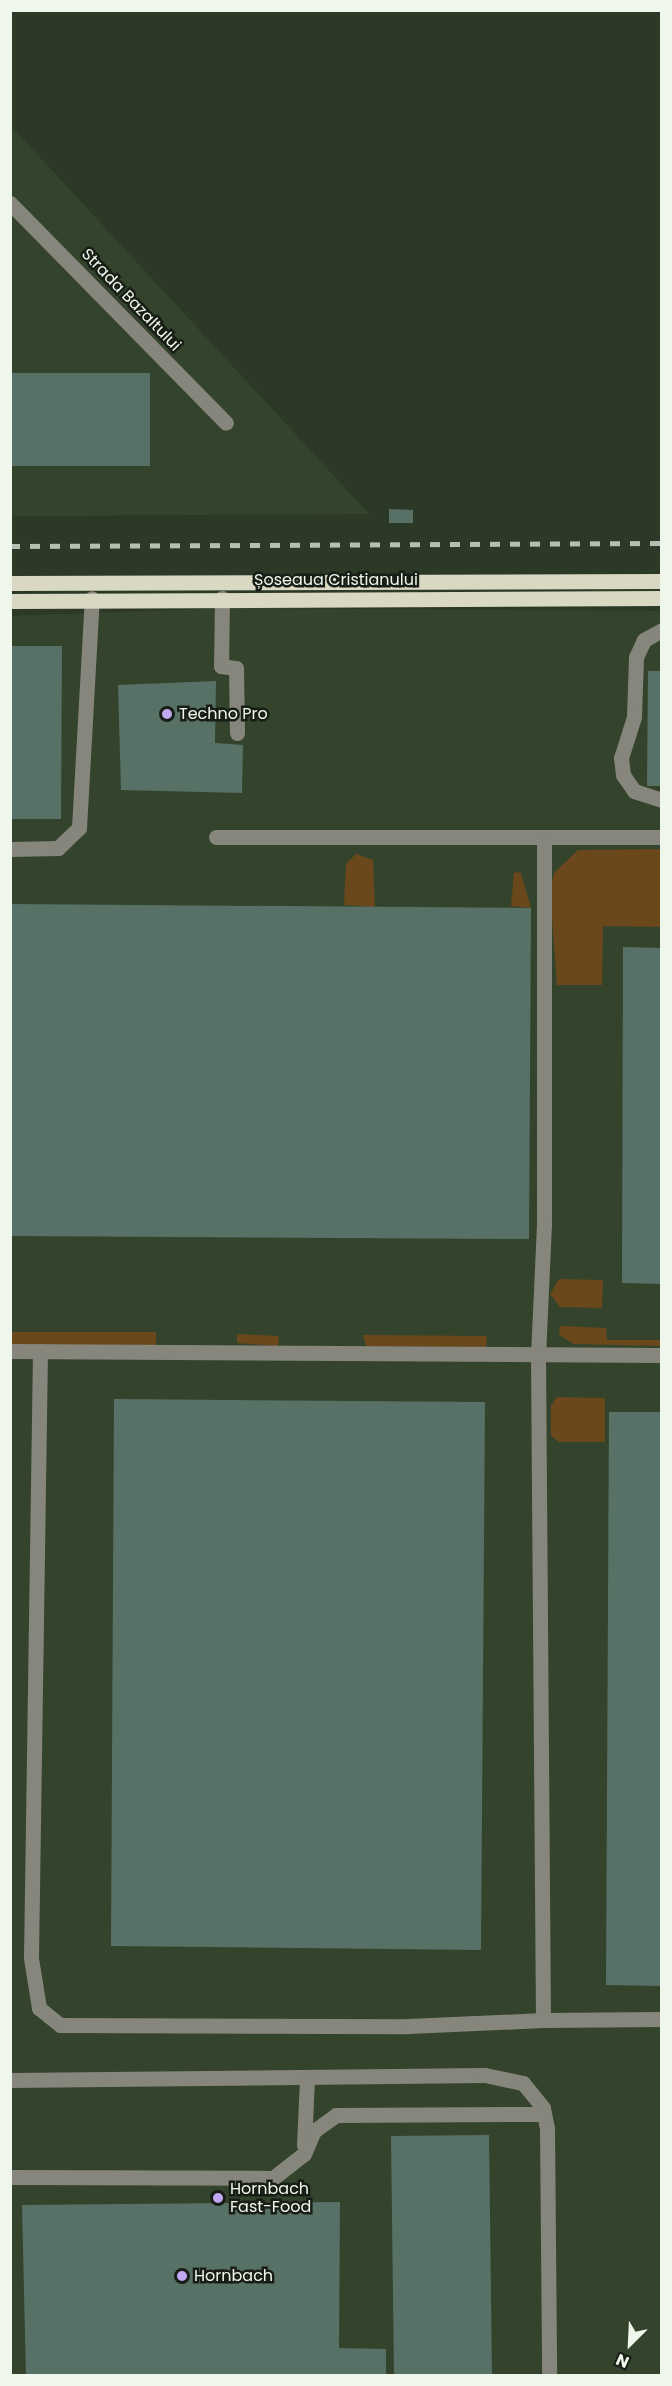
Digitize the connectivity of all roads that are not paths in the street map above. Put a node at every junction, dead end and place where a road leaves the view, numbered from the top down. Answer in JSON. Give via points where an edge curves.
{"nodes":[{"id":1,"x":10,"y":203,"type":"edge"},
{"id":2,"x":226,"y":423,"type":"dead end"},
{"id":3,"x":662,"y":581,"type":"edge"},
{"id":4,"x":10,"y":583,"type":"edge"},
{"id":5,"x":92,"y":598,"type":"junction"},
{"id":6,"x":222,"y":598,"type":"junction"},
{"id":7,"x":662,"y":598,"type":"edge"},
{"id":8,"x":10,"y":601,"type":"edge"},
{"id":9,"x":662,"y":630,"type":"edge"},
{"id":10,"x":237,"y":733,"type":"dead end"},
{"id":11,"x":662,"y":800,"type":"edge"},
{"id":12,"x":216,"y":837,"type":"dead end"},
{"id":13,"x":543,"y":837,"type":"junction"},
{"id":14,"x":662,"y":837,"type":"edge"},
{"id":15,"x":10,"y":849,"type":"edge"},
{"id":16,"x":10,"y":1351,"type":"edge"},
{"id":17,"x":40,"y":1351,"type":"junction"},
{"id":18,"x":538,"y":1355,"type":"junction"},
{"id":19,"x":662,"y":1355,"type":"edge"},
{"id":20,"x":662,"y":2019,"type":"edge"},
{"id":21,"x":543,"y":2020,"type":"junction"},
{"id":22,"x":307,"y":2079,"type":"junction"},
{"id":23,"x":10,"y":2080,"type":"edge"},
{"id":24,"x":544,"y":2114,"type":"junction"},
{"id":25,"x":304,"y":2154,"type":"junction"},
{"id":26,"x":10,"y":2177,"type":"edge"},
{"id":27,"x":549,"y":2376,"type":"edge"}],
"edges":[{"from":1,"to":2,"type":"street","name":"Strada Bazaltului"},
{"from":3,"to":4,"type":"main road","name":"Șoseaua Cristianului"},
{"from":5,"to":6,"type":"main road","name":"Șoseaua Cristianului"},
{"from":5,"to":8,"type":"main road","name":"Șoseaua Cristianului"},
{"from":5,"to":15,"type":"street","via":[[79,828],[58,848]]},
{"from":6,"to":7,"type":"main road","name":"Șoseaua Cristianului"},
{"from":6,"to":10,"type":"street","via":[[221,666],[236,668]]},
{"from":9,"to":11,"type":"street","via":[[644,640],[636,657],[634,717],[621,758],[634,791]]},
{"from":12,"to":13,"type":"street"},
{"from":13,"to":14,"type":"street"},
{"from":13,"to":18,"type":"street","via":[[544,1224]]},
{"from":16,"to":17,"type":"street"},
{"from":17,"to":18,"type":"street"},
{"from":17,"to":21,"type":"street","via":[[31,1958],[39,2008],[60,2025]]},
{"from":18,"to":19,"type":"street"},
{"from":18,"to":21,"type":"street"},
{"from":20,"to":21,"type":"street"},
{"from":22,"to":23,"type":"street"},
{"from":22,"to":24,"type":"street","via":[[510,2077],[523,2083]]},
{"from":22,"to":25,"type":"street"},
{"from":24,"to":25,"type":"street","via":[[336,2115],[314,2131]]},
{"from":24,"to":27,"type":"street"},
{"from":25,"to":26,"type":"street","via":[[273,2178]]}]}
